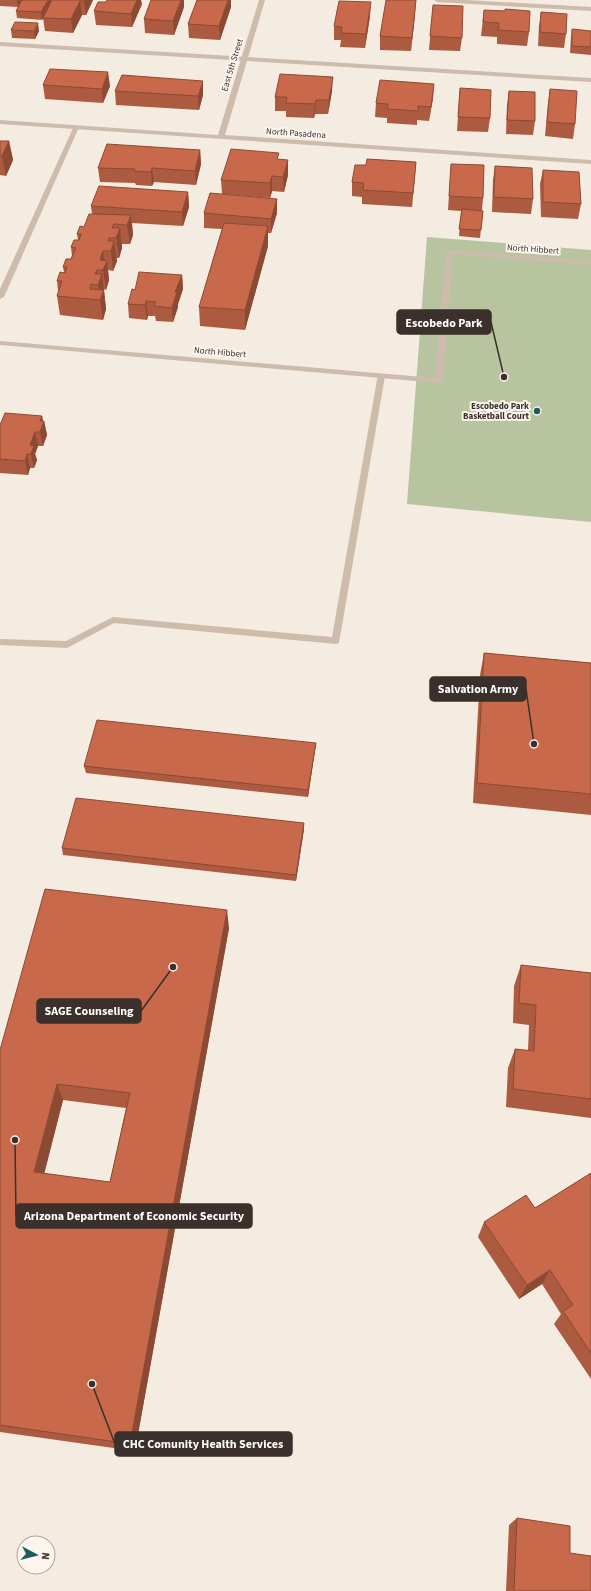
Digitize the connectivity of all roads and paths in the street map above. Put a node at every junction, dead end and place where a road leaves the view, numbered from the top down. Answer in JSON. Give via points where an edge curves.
{"nodes":[{"id":1,"x":262,"y":0,"type":"edge"},
{"id":2,"x":437,"y":0,"type":"edge"},
{"id":3,"x":591,"y":9,"type":"edge"},
{"id":4,"x":0,"y":44,"type":"edge"},
{"id":5,"x":244,"y":59,"type":"junction"},
{"id":6,"x":591,"y":80,"type":"edge"},
{"id":7,"x":0,"y":122,"type":"edge"},
{"id":8,"x":76,"y":127,"type":"junction"},
{"id":9,"x":221,"y":137,"type":"junction"},
{"id":10,"x":591,"y":162,"type":"edge"},
{"id":11,"x":591,"y":263,"type":"edge"},
{"id":12,"x":0,"y":297,"type":"edge"},
{"id":13,"x":0,"y":343,"type":"edge"},
{"id":14,"x":381,"y":376,"type":"junction"},
{"id":15,"x":0,"y":642,"type":"edge"}],
"edges":[{"from":1,"to":5,"type":"street","name":"East 5th Street"},
{"from":2,"to":3,"type":"street"},
{"from":4,"to":5,"type":"street"},
{"from":5,"to":6,"type":"street"},
{"from":5,"to":9,"type":"street","name":"East 5th Street"},
{"from":7,"to":8,"type":"street","name":"North Pasadena"},
{"from":8,"to":9,"type":"street","name":"North Pasadena"},
{"from":8,"to":12,"type":"street"},
{"from":9,"to":10,"type":"street","name":"North Pasadena"},
{"from":11,"to":14,"type":"street","name":"North Hibbert","via":[[450,252],[439,381]]},
{"from":13,"to":14,"type":"street","name":"North Hibbert"},
{"from":14,"to":15,"type":"street","via":[[336,641],[113,620],[67,645]]}]}
